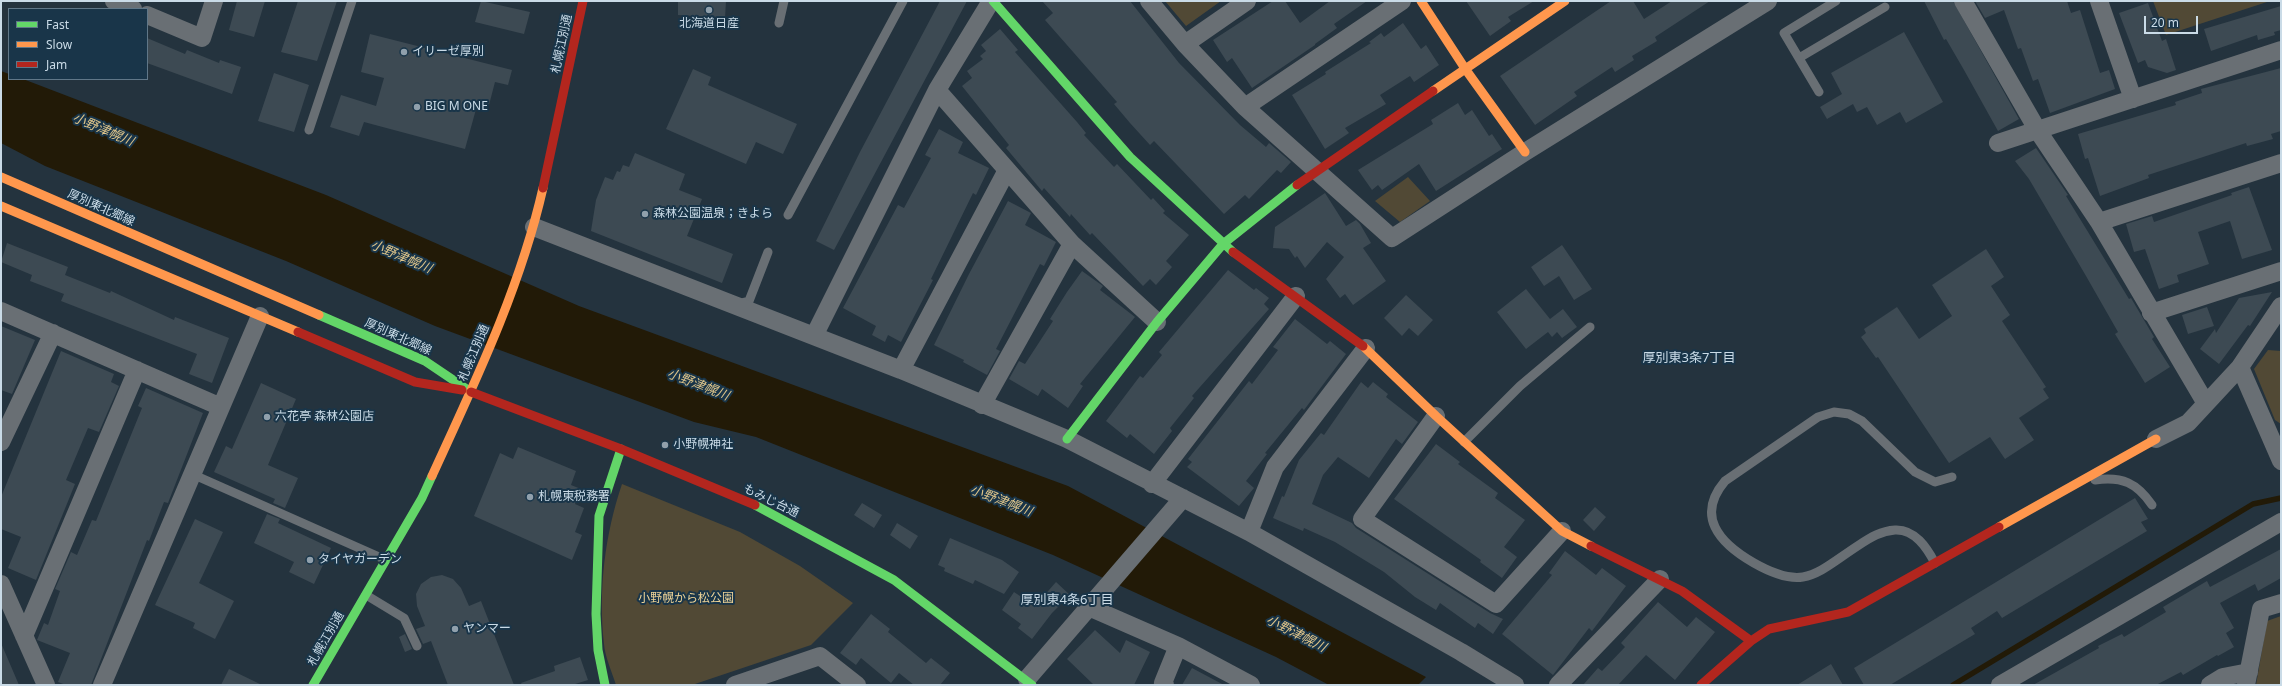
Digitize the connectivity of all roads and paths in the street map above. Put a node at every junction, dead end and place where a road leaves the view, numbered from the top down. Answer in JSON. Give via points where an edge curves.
{"nodes":[{"id":1,"x":114,"y":1,"type":"edge"},
{"id":2,"x":214,"y":1,"type":"edge"},
{"id":3,"x":352,"y":1,"type":"edge"},
{"id":4,"x":583,"y":1,"type":"edge"},
{"id":5,"x":784,"y":1,"type":"edge"},
{"id":6,"x":903,"y":1,"type":"edge"},
{"id":7,"x":992,"y":1,"type":"edge"},
{"id":8,"x":1149,"y":1,"type":"edge"},
{"id":9,"x":1247,"y":1,"type":"edge"},
{"id":10,"x":1402,"y":1,"type":"edge"},
{"id":11,"x":1421,"y":1,"type":"edge"},
{"id":12,"x":1565,"y":1,"type":"edge"},
{"id":13,"x":1768,"y":1,"type":"edge"},
{"id":14,"x":1836,"y":1,"type":"edge"},
{"id":15,"x":1963,"y":1,"type":"edge"},
{"id":16,"x":2099,"y":1,"type":"edge"},
{"id":17,"x":1885,"y":7,"type":"dead end"},
{"id":18,"x":131,"y":8,"type":"edge"},
{"id":19,"x":148,"y":15,"type":"edge"},
{"id":20,"x":779,"y":23,"type":"dead end"},
{"id":21,"x":1184,"y":44,"type":"junction"},
{"id":22,"x":2281,"y":50,"type":"edge"},
{"id":23,"x":1799,"y":58,"type":"junction"},
{"id":24,"x":1466,"y":70,"type":"junction"},
{"id":25,"x":936,"y":90,"type":"junction"},
{"id":26,"x":1819,"y":92,"type":"dead end"},
{"id":27,"x":2133,"y":99,"type":"junction"},
{"id":28,"x":1245,"y":107,"type":"junction"},
{"id":29,"x":309,"y":130,"type":"dead end"},
{"id":30,"x":2038,"y":131,"type":"junction"},
{"id":31,"x":1998,"y":143,"type":"dead end"},
{"id":32,"x":1525,"y":152,"type":"junction"},
{"id":33,"x":2281,"y":163,"type":"edge"},
{"id":34,"x":1007,"y":170,"type":"junction"},
{"id":35,"x":1317,"y":170,"type":"junction"},
{"id":36,"x":1,"y":177,"type":"edge"},
{"id":37,"x":1,"y":206,"type":"edge"},
{"id":38,"x":788,"y":215,"type":"dead end"},
{"id":39,"x":2099,"y":222,"type":"junction"},
{"id":40,"x":534,"y":226,"type":"junction"},
{"id":41,"x":1072,"y":244,"type":"junction"},
{"id":42,"x":1223,"y":244,"type":"junction"},
{"id":43,"x":768,"y":252,"type":"dead end"},
{"id":44,"x":2281,"y":271,"type":"edge"},
{"id":45,"x":1296,"y":296,"type":"junction"},
{"id":46,"x":732,"y":304,"type":"junction"},
{"id":47,"x":2281,"y":306,"type":"edge"},
{"id":48,"x":1,"y":311,"type":"edge"},
{"id":49,"x":2151,"y":313,"type":"junction"},
{"id":50,"x":260,"y":316,"type":"junction"},
{"id":51,"x":1157,"y":322,"type":"junction"},
{"id":52,"x":1590,"y":327,"type":"dead end"},
{"id":53,"x":53,"y":334,"type":"junction"},
{"id":54,"x":814,"y":336,"type":"junction"},
{"id":55,"x":1366,"y":348,"type":"junction"},
{"id":56,"x":2240,"y":366,"type":"junction"},
{"id":57,"x":137,"y":370,"type":"junction"},
{"id":58,"x":901,"y":370,"type":"junction"},
{"id":59,"x":471,"y":392,"type":"junction"},
{"id":60,"x":2205,"y":402,"type":"junction"},
{"id":61,"x":982,"y":405,"type":"junction"},
{"id":62,"x":221,"y":407,"type":"junction"},
{"id":63,"x":1436,"y":416,"type":"junction"},
{"id":64,"x":6,"y":421,"type":"edge"},
{"id":65,"x":1067,"y":439,"type":"junction"},
{"id":66,"x":2156,"y":439,"type":"joint"},
{"id":67,"x":1,"y":442,"type":"edge"},
{"id":68,"x":1464,"y":442,"type":"junction"},
{"id":69,"x":621,"y":449,"type":"junction"},
{"id":70,"x":2281,"y":460,"type":"edge"},
{"id":71,"x":192,"y":474,"type":"junction"},
{"id":72,"x":1952,"y":477,"type":"dead end"},
{"id":73,"x":2080,"y":482,"type":"junction"},
{"id":74,"x":1152,"y":484,"type":"junction"},
{"id":75,"x":1183,"y":498,"type":"junction"},
{"id":76,"x":2152,"y":505,"type":"dead end"},
{"id":77,"x":2281,"y":522,"type":"edge"},
{"id":78,"x":1562,"y":531,"type":"junction"},
{"id":79,"x":1249,"y":532,"type":"junction"},
{"id":80,"x":386,"y":560,"type":"junction"},
{"id":81,"x":1935,"y":563,"type":"junction"},
{"id":82,"x":1660,"y":579,"type":"junction"},
{"id":83,"x":1,"y":584,"type":"edge"},
{"id":84,"x":366,"y":595,"type":"junction"},
{"id":85,"x":2281,"y":603,"type":"edge"},
{"id":86,"x":1090,"y":608,"type":"junction"},
{"id":87,"x":24,"y":636,"type":"junction"},
{"id":88,"x":1751,"y":641,"type":"junction"},
{"id":89,"x":417,"y":646,"type":"dead end"},
{"id":90,"x":1178,"y":646,"type":"junction"},
{"id":91,"x":2247,"y":678,"type":"edge"},
{"id":92,"x":1030,"y":682,"type":"edge"},
{"id":93,"x":46,"y":685,"type":"edge"},
{"id":94,"x":102,"y":685,"type":"edge"},
{"id":95,"x":314,"y":685,"type":"edge"},
{"id":96,"x":605,"y":685,"type":"edge"},
{"id":97,"x":735,"y":685,"type":"edge"},
{"id":98,"x":857,"y":685,"type":"edge"},
{"id":99,"x":1165,"y":685,"type":"edge"},
{"id":100,"x":1251,"y":685,"type":"edge"},
{"id":101,"x":1516,"y":685,"type":"edge"},
{"id":102,"x":1558,"y":685,"type":"edge"},
{"id":103,"x":1701,"y":685,"type":"edge"},
{"id":104,"x":2000,"y":685,"type":"edge"},
{"id":105,"x":2210,"y":685,"type":"edge"}],
"edges":[{"from":1,"to":18,"type":"street"},
{"from":2,"to":19,"type":"street","via":[[202,38]]},
{"from":3,"to":29,"type":"lane"},
{"from":4,"to":40,"type":"main road","name":"札幌江別通"},
{"from":5,"to":20,"type":"lane"},
{"from":6,"to":38,"type":"lane"},
{"from":7,"to":25,"type":"street"},
{"from":7,"to":42,"type":"main road","via":[[1130,157]]},
{"from":8,"to":21,"type":"street"},
{"from":9,"to":21,"type":"street"},
{"from":10,"to":28,"type":"street"},
{"from":11,"to":24,"type":"main road"},
{"from":12,"to":24,"type":"main road"},
{"from":13,"to":32,"type":"street"},
{"from":14,"to":23,"type":"lane","via":[[1784,33]]},
{"from":15,"to":30,"type":"street"},
{"from":16,"to":27,"type":"street"},
{"from":17,"to":23,"type":"lane"},
{"from":21,"to":28,"type":"street"},
{"from":22,"to":27,"type":"street"},
{"from":23,"to":26,"type":"lane"},
{"from":24,"to":32,"type":"main road"},
{"from":24,"to":35,"type":"main road"},
{"from":25,"to":34,"type":"street"},
{"from":25,"to":54,"type":"street"},
{"from":27,"to":30,"type":"street"},
{"from":28,"to":35,"type":"street"},
{"from":30,"to":31,"type":"street"},
{"from":30,"to":39,"type":"street"},
{"from":32,"to":35,"type":"street","via":[[1392,238]]},
{"from":33,"to":39,"type":"street"},
{"from":34,"to":41,"type":"street"},
{"from":34,"to":58,"type":"street"},
{"from":35,"to":42,"type":"main road"},
{"from":36,"to":59,"type":"main road","name":"厚別東北郷線","via":[[425,360]]},
{"from":37,"to":50,"type":"main road"},
{"from":39,"to":49,"type":"street"},
{"from":40,"to":46,"type":"street"},
{"from":40,"to":59,"type":"main road","name":"札幌江別通","via":[[491,347]]},
{"from":41,"to":51,"type":"street"},
{"from":41,"to":61,"type":"street"},
{"from":42,"to":45,"type":"main road"},
{"from":42,"to":51,"type":"main road"},
{"from":43,"to":46,"type":"lane","via":[[749,301]]},
{"from":44,"to":49,"type":"street"},
{"from":45,"to":55,"type":"main road"},
{"from":45,"to":74,"type":"street"},
{"from":46,"to":54,"type":"street"},
{"from":47,"to":56,"type":"street"},
{"from":48,"to":53,"type":"street"},
{"from":49,"to":60,"type":"street"},
{"from":50,"to":59,"type":"main road","via":[[415,382]]},
{"from":50,"to":62,"type":"street"},
{"from":51,"to":65,"type":"main road"},
{"from":52,"to":68,"type":"lane","via":[[1520,386]]},
{"from":53,"to":57,"type":"street"},
{"from":53,"to":64,"type":"street"},
{"from":54,"to":58,"type":"street"},
{"from":55,"to":63,"type":"main road"},
{"from":55,"to":79,"type":"street","via":[[1275,467]]},
{"from":56,"to":60,"type":"street"},
{"from":56,"to":70,"type":"street"},
{"from":57,"to":62,"type":"street"},
{"from":57,"to":87,"type":"street"},
{"from":58,"to":61,"type":"street"},
{"from":59,"to":69,"type":"main road","name":"もみじ台通"},
{"from":59,"to":80,"type":"main road","name":"札幌江別通","via":[[422,498]]},
{"from":60,"to":66,"type":"street","via":[[2188,423]]},
{"from":61,"to":65,"type":"street"},
{"from":62,"to":71,"type":"street"},
{"from":63,"to":68,"type":"main road"},
{"from":63,"to":78,"type":"street","via":[[1362,519],[1496,604]]},
{"from":64,"to":67,"type":"street"},
{"from":65,"to":74,"type":"street"},
{"from":66,"to":73,"type":"main road"},
{"from":68,"to":78,"type":"main road"},
{"from":69,"to":92,"type":"main road","name":"もみじ台通","via":[[760,507],[894,580]]},
{"from":69,"to":96,"type":"main road","via":[[600,516],[596,614],[598,650]]},
{"from":71,"to":80,"type":"lane"},
{"from":71,"to":94,"type":"street"},
{"from":72,"to":81,"type":"lane","via":[[1935,482],[1915,472],[1862,422],[1849,414],[1834,412],[1818,417],[1725,480],[1716,492],[1711,506],[1712,522],[1719,536],[1746,559],[1774,575],[1794,579],[1811,576],[1876,534],[1897,530],[1916,537],[1926,547]]},
{"from":73,"to":76,"type":"lane","via":[[2119,480],[2137,486]]},
{"from":73,"to":81,"type":"main road"},
{"from":74,"to":75,"type":"street"},
{"from":75,"to":79,"type":"street"},
{"from":75,"to":86,"type":"street"},
{"from":77,"to":104,"type":"street"},
{"from":78,"to":82,"type":"main road"},
{"from":79,"to":101,"type":"street"},
{"from":80,"to":84,"type":"main road","name":"札幌江別通"},
{"from":81,"to":88,"type":"main road","via":[[1848,612],[1769,629]]},
{"from":82,"to":88,"type":"main road","via":[[1682,591]]},
{"from":82,"to":102,"type":"street"},
{"from":83,"to":87,"type":"street"},
{"from":84,"to":89,"type":"lane","via":[[404,618]]},
{"from":84,"to":95,"type":"main road","name":"札幌江別通"},
{"from":85,"to":91,"type":"street","via":[[2260,609]]},
{"from":86,"to":90,"type":"street"},
{"from":86,"to":92,"type":"street"},
{"from":87,"to":93,"type":"street"},
{"from":88,"to":103,"type":"main road"},
{"from":90,"to":99,"type":"street"},
{"from":90,"to":100,"type":"street"},
{"from":91,"to":105,"type":"street","via":[[2223,678]]},
{"from":97,"to":98,"type":"street","via":[[820,656]]}]}
